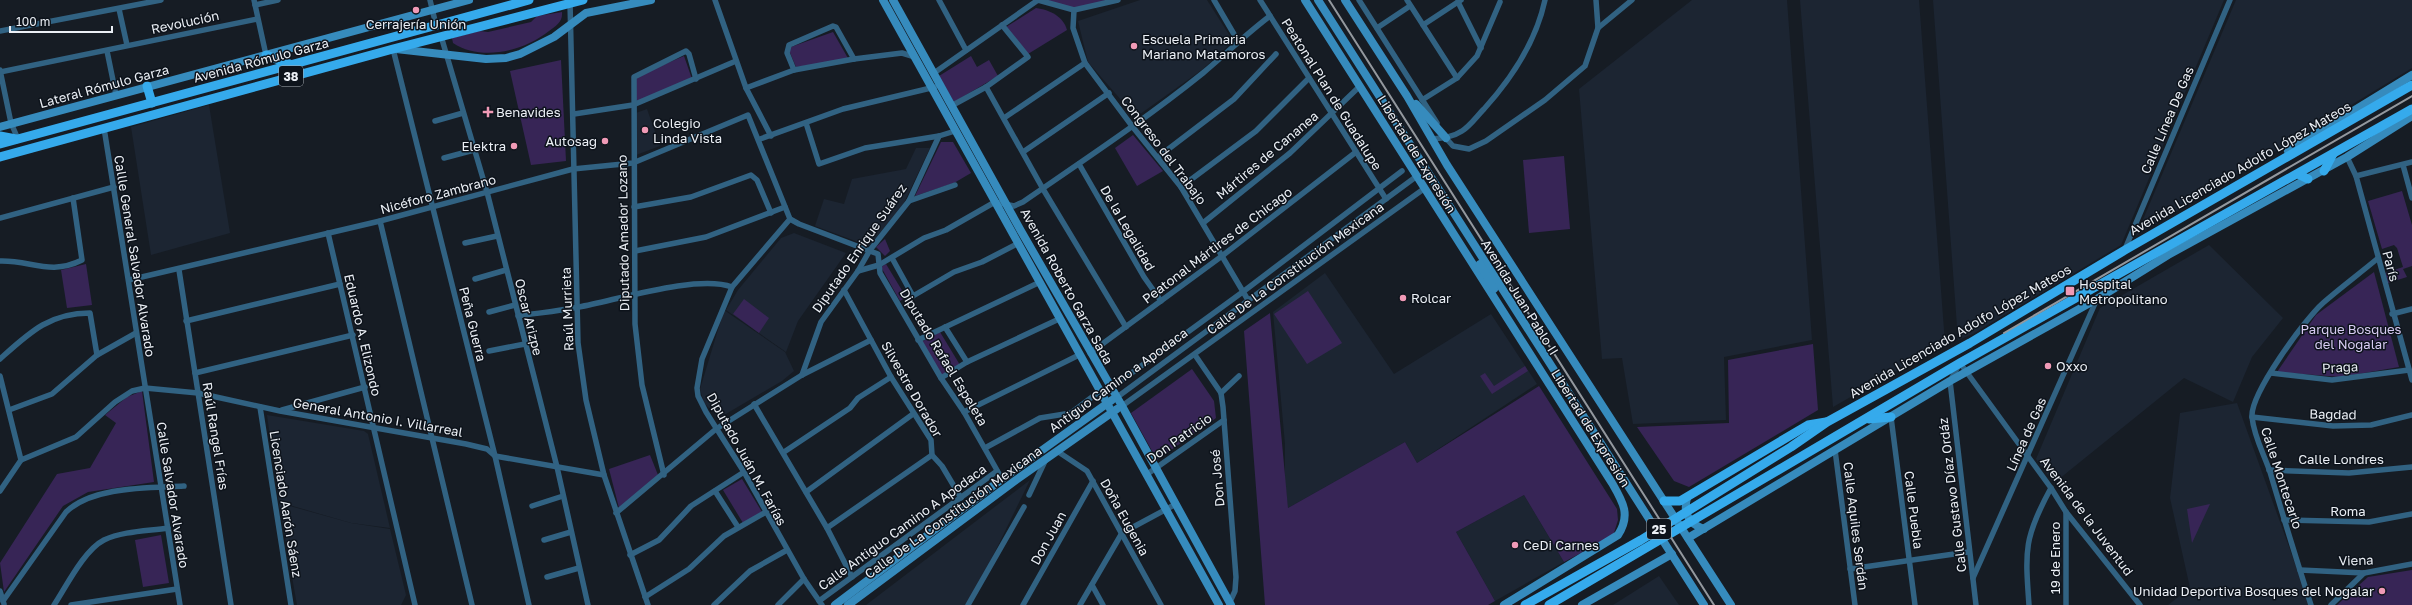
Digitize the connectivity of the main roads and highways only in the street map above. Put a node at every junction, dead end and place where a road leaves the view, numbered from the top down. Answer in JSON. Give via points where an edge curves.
{"nodes":[{"id":1,"x":529,"y":0,"type":"edge"},
{"id":2,"x":584,"y":0,"type":"edge"},
{"id":3,"x":266,"y":55,"type":"road end"},
{"id":4,"x":292,"y":65,"type":"junction"},
{"id":5,"x":2412,"y":85,"type":"edge"},
{"id":6,"x":147,"y":86,"type":"road end"},
{"id":7,"x":152,"y":103,"type":"junction"},
{"id":8,"x":2412,"y":109,"type":"edge"},
{"id":9,"x":0,"y":136,"type":"edge"},
{"id":10,"x":18,"y":140,"type":"junction"},
{"id":11,"x":0,"y":144,"type":"edge"},
{"id":12,"x":2333,"y":154,"type":"junction"},
{"id":13,"x":0,"y":157,"type":"edge"},
{"id":14,"x":2324,"y":171,"type":"road end"},
{"id":15,"x":2298,"y":174,"type":"junction"},
{"id":16,"x":2308,"y":179,"type":"road end"},
{"id":17,"x":1891,"y":417,"type":"road end"},
{"id":18,"x":1866,"y":420,"type":"junction"},
{"id":19,"x":1827,"y":422,"type":"junction"},
{"id":20,"x":1664,"y":501,"type":"road end"},
{"id":21,"x":1525,"y":605,"type":"edge"},
{"id":22,"x":1549,"y":605,"type":"edge"}],
"edges":[{"from":1,"to":4,"type":"main road","name":"Avenida Rómulo Garza","number":"38"},
{"from":2,"to":13,"type":"main road","name":"Avenida Rómulo Garza","number":"38","via":[[441,36]]},
{"from":3,"to":4,"type":"main road"},
{"from":4,"to":7,"type":"main road","name":"Avenida Rómulo Garza","number":"38"},
{"from":5,"to":19,"type":"main road","name":"Avenida Licenciado Adolfo López Mateos","number":"25","via":[[2125,250],[1970,343]]},
{"from":6,"to":7,"type":"main road"},
{"from":7,"to":10,"type":"main road","name":"Avenida Rómulo Garza","number":"38"},
{"from":8,"to":12,"type":"main road","number":"25"},
{"from":9,"to":10,"type":"main road"},
{"from":10,"to":11,"type":"main road","name":"Avenida Rómulo Garza","number":"38"},
{"from":12,"to":14,"type":"main road"},
{"from":12,"to":15,"type":"main road","number":"25"},
{"from":15,"to":16,"type":"main road"},
{"from":15,"to":18,"type":"main road","number":"25","via":[[1960,363]]},
{"from":17,"to":18,"type":"main road"},
{"from":18,"to":22,"type":"main road","number":"25"},
{"from":19,"to":20,"type":"main road","via":[[1808,425],[1686,498],[1675,503]]},
{"from":19,"to":21,"type":"main road","name":"Avenida Licenciado Adolfo López Mateos","number":"25","via":[[1791,448],[1641,540]]}]}
